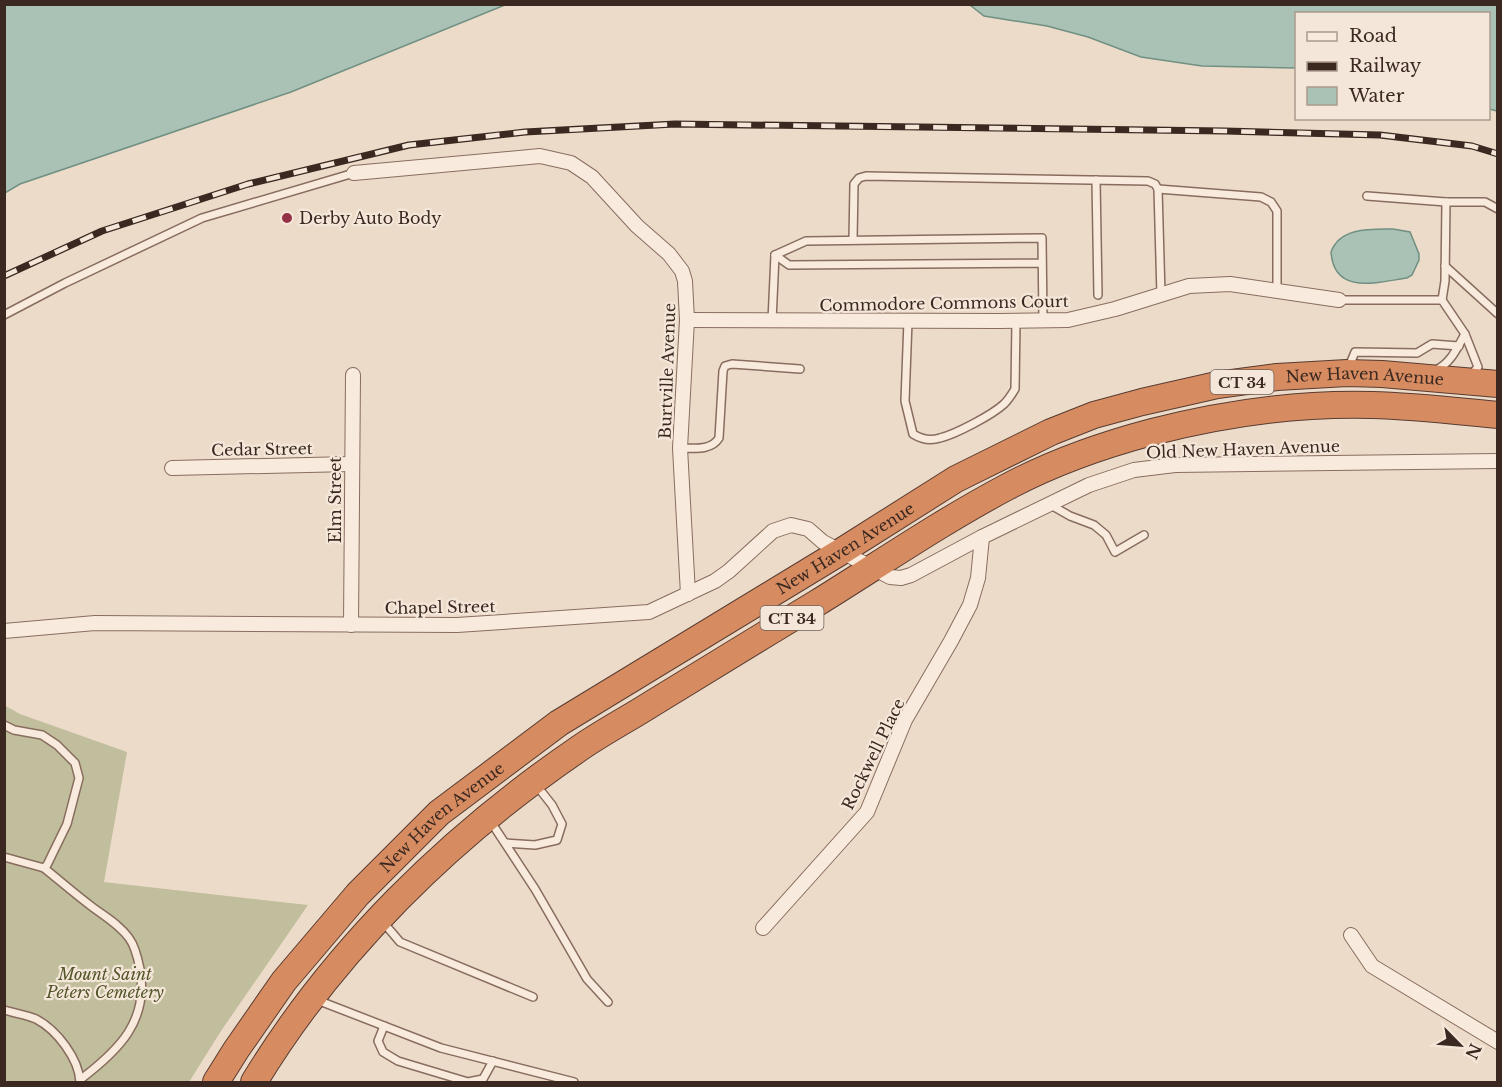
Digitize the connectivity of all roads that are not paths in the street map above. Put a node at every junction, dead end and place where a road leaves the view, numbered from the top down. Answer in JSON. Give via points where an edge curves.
{"nodes":[{"id":1,"x":354,"y":173,"type":"joint"},
{"id":2,"x":1096,"y":180,"type":"junction"},
{"id":3,"x":1158,"y":189,"type":"junction"},
{"id":4,"x":1367,"y":196,"type":"dead end"},
{"id":5,"x":1446,"y":202,"type":"junction"},
{"id":6,"x":1497,"y":209,"type":"edge"},
{"id":7,"x":854,"y":240,"type":"junction"},
{"id":8,"x":775,"y":255,"type":"junction"},
{"id":9,"x":1042,"y":262,"type":"junction"},
{"id":10,"x":1445,"y":266,"type":"junction"},
{"id":11,"x":1277,"y":290,"type":"junction"},
{"id":12,"x":1098,"y":295,"type":"dead end"},
{"id":13,"x":1161,"y":295,"type":"junction"},
{"id":14,"x":1339,"y":300,"type":"joint"},
{"id":15,"x":1442,"y":300,"type":"junction"},
{"id":16,"x":1497,"y":314,"type":"edge"},
{"id":17,"x":4,"y":315,"type":"edge"},
{"id":18,"x":687,"y":320,"type":"junction"},
{"id":19,"x":1043,"y":320,"type":"junction"},
{"id":20,"x":772,"y":321,"type":"junction"},
{"id":21,"x":908,"y":321,"type":"junction"},
{"id":22,"x":1016,"y":321,"type":"junction"},
{"id":23,"x":1466,"y":334,"type":"junction"},
{"id":24,"x":1459,"y":346,"type":"junction"},
{"id":25,"x":800,"y":369,"type":"dead end"},
{"id":26,"x":1347,"y":373,"type":"junction"},
{"id":27,"x":353,"y":375,"type":"dead end"},
{"id":28,"x":1410,"y":376,"type":"junction"},
{"id":29,"x":1466,"y":381,"type":"junction"},
{"id":30,"x":1497,"y":384,"type":"edge"},
{"id":31,"x":1460,"y":411,"type":"junction"},
{"id":32,"x":1497,"y":415,"type":"edge"},
{"id":33,"x":680,"y":448,"type":"junction"},
{"id":34,"x":1497,"y":460,"type":"edge"},
{"id":35,"x":351,"y":464,"type":"junction"},
{"id":36,"x":172,"y":468,"type":"dead end"},
{"id":37,"x":1048,"y":504,"type":"junction"},
{"id":38,"x":1144,"y":535,"type":"dead end"},
{"id":39,"x":982,"y":537,"type":"junction"},
{"id":40,"x":842,"y":551,"type":"junction"},
{"id":41,"x":871,"y":568,"type":"junction"},
{"id":42,"x":688,"y":594,"type":"junction"},
{"id":43,"x":351,"y":625,"type":"junction"},
{"id":44,"x":4,"y":631,"type":"edge"},
{"id":45,"x":4,"y":725,"type":"edge"},
{"id":46,"x":534,"y":783,"type":"junction"},
{"id":47,"x":487,"y":818,"type":"junction"},
{"id":48,"x":506,"y":843,"type":"junction"},
{"id":49,"x":4,"y":857,"type":"edge"},
{"id":50,"x":44,"y":868,"type":"junction"},
{"id":51,"x":379,"y":918,"type":"junction"},
{"id":52,"x":764,"y":928,"type":"dead end"},
{"id":53,"x":1351,"y":935,"type":"dead end"},
{"id":54,"x":534,"y":997,"type":"dead end"},
{"id":55,"x":313,"y":998,"type":"junction"},
{"id":56,"x":608,"y":1002,"type":"dead end"},
{"id":57,"x":4,"y":1010,"type":"edge"},
{"id":58,"x":384,"y":1026,"type":"junction"},
{"id":59,"x":1497,"y":1042,"type":"edge"},
{"id":60,"x":493,"y":1061,"type":"junction"},
{"id":61,"x":80,"y":1081,"type":"edge"},
{"id":62,"x":569,"y":1082,"type":"edge"},
{"id":63,"x":216,"y":1083,"type":"edge"},
{"id":64,"x":254,"y":1083,"type":"edge"}],
"edges":[{"from":1,"to":17,"type":"lane","via":[[202,218]]},
{"from":1,"to":18,"type":"street","name":"Burtville Avenue","via":[[540,156],[571,163],[592,177],[677,262],[685,281]]},
{"from":2,"to":3,"type":"lane","via":[[1148,181]]},
{"from":2,"to":7,"type":"lane","via":[[866,176],[854,184]]},
{"from":2,"to":12,"type":"lane"},
{"from":3,"to":11,"type":"lane","via":[[1271,202],[1277,211]]},
{"from":3,"to":13,"type":"lane"},
{"from":4,"to":5,"type":"lane"},
{"from":5,"to":6,"type":"lane","via":[[1485,202]]},
{"from":5,"to":10,"type":"lane"},
{"from":7,"to":8,"type":"lane","via":[[806,241]]},
{"from":7,"to":9,"type":"lane","via":[[1042,238]]},
{"from":8,"to":9,"type":"lane","via":[[789,266]]},
{"from":8,"to":20,"type":"lane"},
{"from":9,"to":19,"type":"lane"},
{"from":10,"to":15,"type":"lane"},
{"from":10,"to":16,"type":"lane"},
{"from":11,"to":13,"type":"street","name":"Commodore Commons Court","via":[[1230,284],[1190,286]]},
{"from":11,"to":14,"type":"street","name":"Commodore Commons Court"},
{"from":13,"to":19,"type":"street","name":"Commodore Commons Court","via":[[1068,320]]},
{"from":14,"to":15,"type":"lane"},
{"from":15,"to":23,"type":"lane"},
{"from":18,"to":20,"type":"street","name":"Commodore Commons Court"},
{"from":18,"to":33,"type":"street","name":"Burtville Avenue"},
{"from":19,"to":22,"type":"street","name":"Commodore Commons Court"},
{"from":20,"to":21,"type":"street","name":"Commodore Commons Court"},
{"from":21,"to":22,"type":"street","name":"Commodore Commons Court"},
{"from":21,"to":22,"type":"lane","via":[[905,401],[913,435],[920,439],[939,438],[1003,405],[1015,389]]},
{"from":23,"to":24,"type":"lane"},
{"from":23,"to":29,"type":"lane","via":[[1478,368]]},
{"from":24,"to":26,"type":"lane","via":[[1432,344],[1417,353],[1355,352]]},
{"from":24,"to":28,"type":"lane","via":[[1441,368]]},
{"from":25,"to":33,"type":"lane","via":[[725,366],[717,441],[708,447]]},
{"from":26,"to":28,"type":"highway","name":"New Haven Avenue","number":"CT 34"},
{"from":26,"to":40,"type":"highway","name":"New Haven Avenue","number":"CT 34","via":[[1217,385],[1094,416],[1051,432],[956,478]]},
{"from":27,"to":35,"type":"street","name":"Elm Street"},
{"from":28,"to":29,"type":"highway","name":"New Haven Avenue","number":"CT 34"},
{"from":29,"to":30,"type":"highway","name":"New Haven Avenue","number":"CT 34"},
{"from":29,"to":31,"type":"highway"},
{"from":31,"to":32,"type":"highway","name":"New Haven Avenue","number":"CT 34"},
{"from":31,"to":41,"type":"highway","name":"New Haven Avenue","number":"CT 34","via":[[1320,406],[1246,414],[1152,432],[1062,462],[1009,486]]},
{"from":33,"to":42,"type":"street","name":"Burtville Avenue"},
{"from":34,"to":37,"type":"street","name":"Old New Haven Avenue","via":[[1175,465],[1134,470]]},
{"from":35,"to":36,"type":"street","name":"Cedar Street"},
{"from":35,"to":43,"type":"street","name":"Elm Street"},
{"from":37,"to":38,"type":"lane","via":[[1094,525],[1106,535],[1115,552]]},
{"from":37,"to":39,"type":"street","name":"Old New Haven Avenue"},
{"from":39,"to":41,"type":"street","name":"Old New Haven Avenue","via":[[901,578]]},
{"from":39,"to":52,"type":"street","name":"Rockwell Place","via":[[978,578],[970,605],[905,720],[867,812]]},
{"from":40,"to":41,"type":"street","name":"Old New Haven Avenue"},
{"from":40,"to":42,"type":"street","name":"Chapel Street","via":[[801,526],[782,527],[729,571]]},
{"from":40,"to":63,"type":"highway","name":"New Haven Avenue","number":"CT 34","via":[[559,723],[439,813],[358,894],[284,981]]},
{"from":41,"to":46,"type":"highway","name":"New Haven Avenue","number":"CT 34","via":[[577,750]]},
{"from":42,"to":43,"type":"street","name":"Chapel Street","via":[[650,612],[457,625]]},
{"from":43,"to":44,"type":"street","name":"Chapel Street","via":[[95,623]]},
{"from":45,"to":50,"type":"lane","via":[[42,735],[75,763],[78,778],[67,824]]},
{"from":46,"to":47,"type":"highway","name":"New Haven Avenue","number":"CT 34"},
{"from":46,"to":48,"type":"lane","via":[[561,824],[557,840],[535,845]]},
{"from":47,"to":48,"type":"lane"},
{"from":47,"to":51,"type":"highway","name":"New Haven Avenue","number":"CT 34","via":[[463,836]]},
{"from":48,"to":56,"type":"lane","via":[[587,979]]},
{"from":49,"to":50,"type":"lane"},
{"from":50,"to":61,"type":"lane","via":[[114,922],[130,939],[138,958],[140,999],[133,1026],[123,1042]]},
{"from":51,"to":54,"type":"lane","via":[[400,942]]},
{"from":51,"to":55,"type":"highway","name":"New Haven Avenue","number":"CT 34"},
{"from":53,"to":59,"type":"street","via":[[1372,966]]},
{"from":55,"to":58,"type":"lane"},
{"from":55,"to":64,"type":"highway","name":"New Haven Avenue","number":"CT 34"},
{"from":57,"to":61,"type":"lane","via":[[36,1019],[54,1033],[75,1061]]},
{"from":58,"to":60,"type":"lane","via":[[441,1048]]},
{"from":58,"to":60,"type":"lane","via":[[378,1041],[384,1053],[398,1061],[468,1082],[483,1079]]},
{"from":60,"to":62,"type":"lane"}]}
